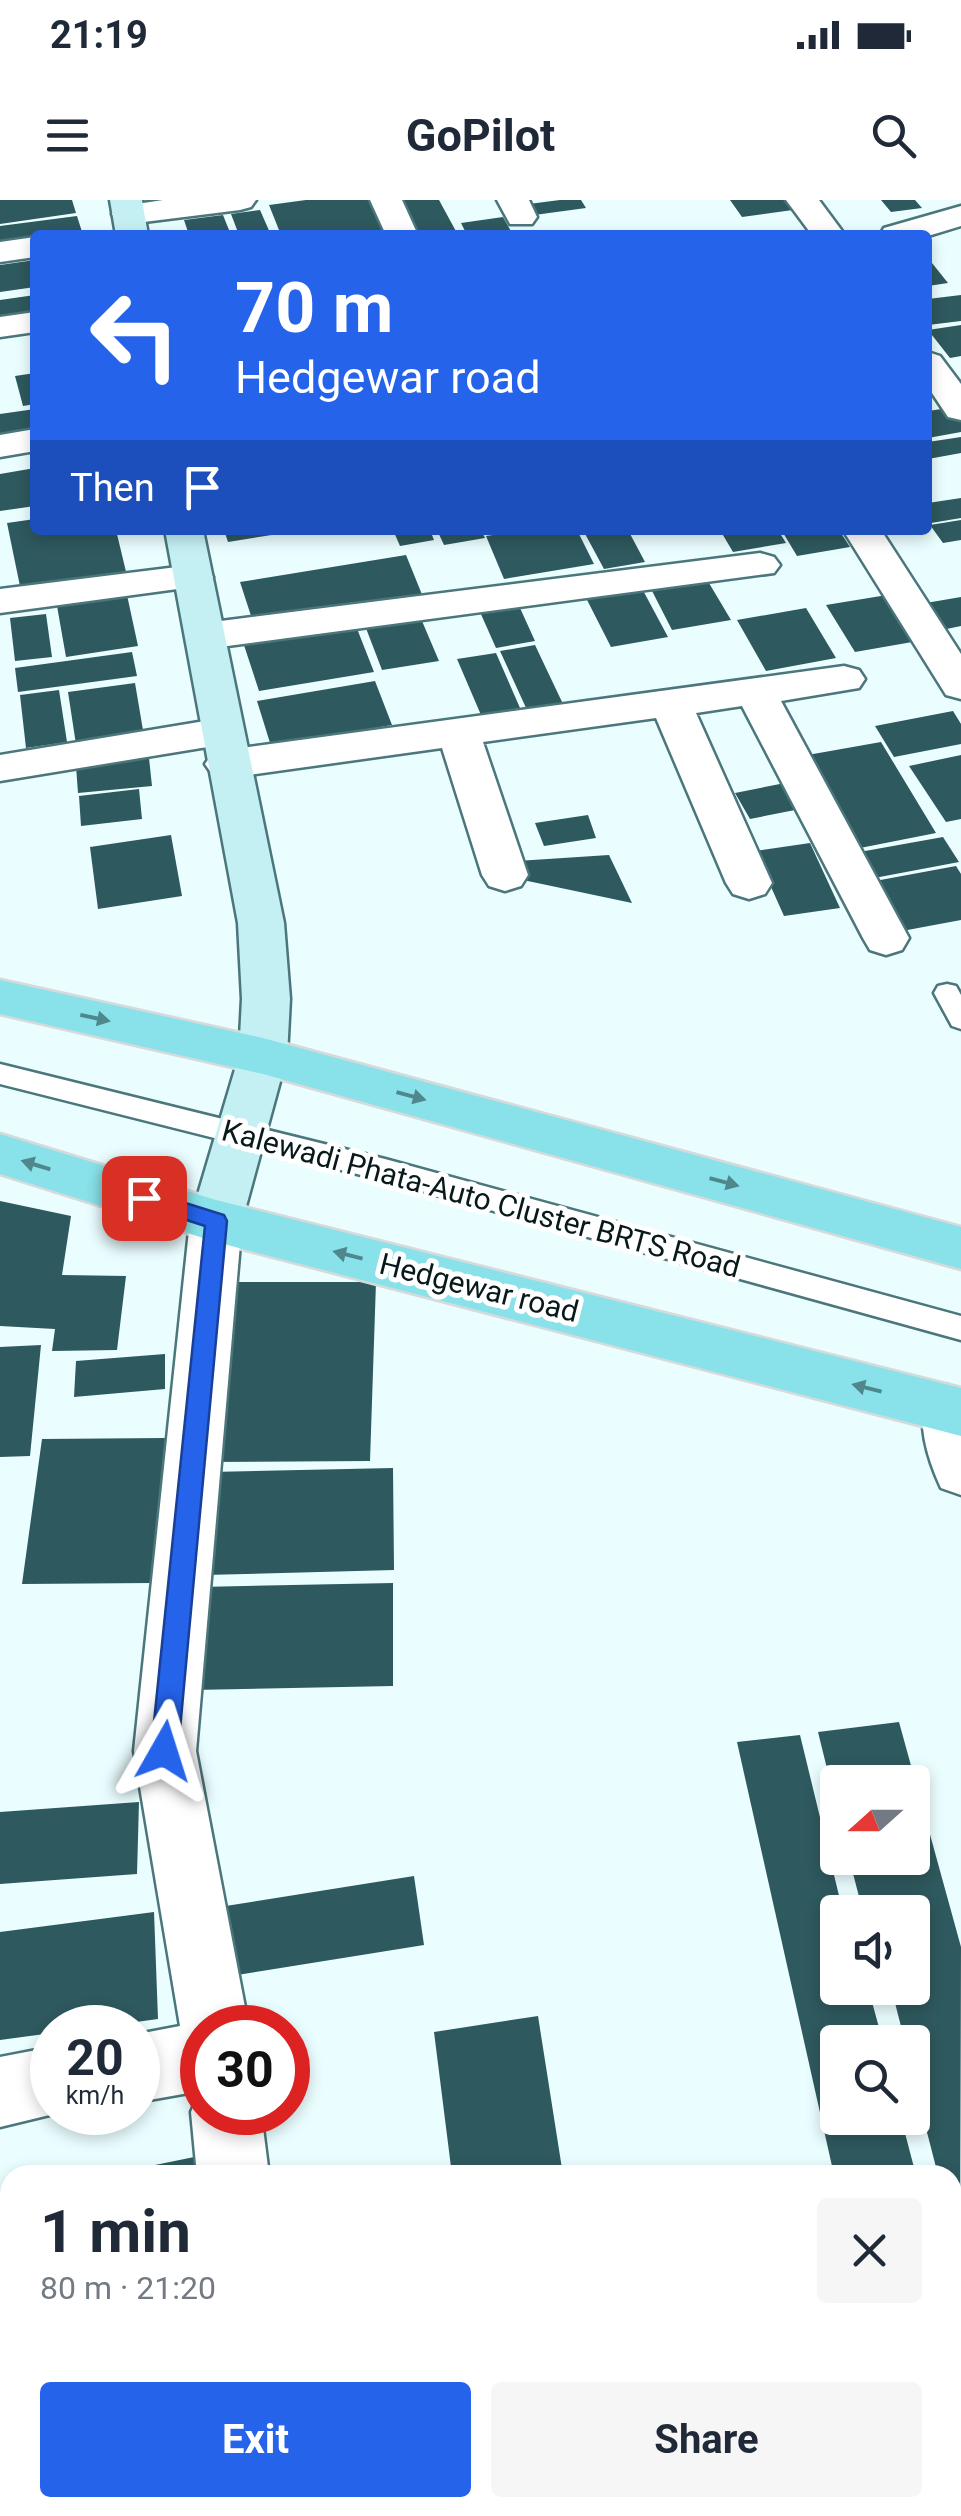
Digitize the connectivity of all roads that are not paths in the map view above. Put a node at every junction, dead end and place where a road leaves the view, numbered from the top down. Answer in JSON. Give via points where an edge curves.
{"nodes":[{"id":1,"x":240,"y":200,"type":"edge"},
{"id":2,"x":386,"y":200,"type":"edge"},
{"id":3,"x":802,"y":200,"type":"edge"},
{"id":4,"x":944,"y":212,"type":"edge"},
{"id":5,"x":127,"y":223,"type":"edge"},
{"id":6,"x":400,"y":230,"type":"edge"},
{"id":7,"x":825,"y":230,"type":"edge"},
{"id":8,"x":906,"y":230,"type":"edge"},
{"id":9,"x":30,"y":248,"type":"edge"},
{"id":10,"x":0,"y":252,"type":"edge"},
{"id":11,"x":30,"y":323,"type":"edge"},
{"id":12,"x":0,"y":327,"type":"edge"},
{"id":13,"x":932,"y":369,"type":"edge"},
{"id":14,"x":961,"y":409,"type":"edge"},
{"id":15,"x":30,"y":441,"type":"edge"},
{"id":16,"x":0,"y":446,"type":"edge"},
{"id":17,"x":185,"y":535,"type":"edge"},
{"id":18,"x":865,"y":535,"type":"edge"},
{"id":19,"x":760,"y":565,"type":"dead end"},
{"id":20,"x":194,"y":578,"type":"junction"},
{"id":21,"x":0,"y":602,"type":"edge"},
{"id":22,"x":205,"y":636,"type":"junction"},
{"id":23,"x":844,"y":679,"type":"dead end"},
{"id":24,"x":961,"y":686,"type":"edge"},
{"id":25,"x":755,"y":691,"type":"junction"},
{"id":26,"x":670,"y":702,"type":"junction"},
{"id":27,"x":458,"y":732,"type":"junction"},
{"id":28,"x":225,"y":748,"type":"junction"},
{"id":29,"x":6,"y":768,"type":"dead end"},
{"id":30,"x":506,"y":875,"type":"dead end"},
{"id":31,"x":749,"y":883,"type":"dead end"},
{"id":32,"x":886,"y":938,"type":"dead end"},
{"id":33,"x":948,"y":993,"type":"dead end"},
{"id":34,"x":0,"y":997,"type":"edge"},
{"id":35,"x":961,"y":1019,"type":"edge"},
{"id":36,"x":263,"y":1056,"type":"junction"},
{"id":37,"x":0,"y":1074,"type":"edge"},
{"id":38,"x":243,"y":1136,"type":"junction"},
{"id":39,"x":0,"y":1154,"type":"edge"},
{"id":40,"x":216,"y":1221,"type":"junction"},
{"id":41,"x":961,"y":1248,"type":"edge"},
{"id":42,"x":961,"y":1328,"type":"edge"},
{"id":43,"x":954,"y":1411,"type":"edge"},
{"id":44,"x":961,"y":1470,"type":"edge"},
{"id":45,"x":211,"y":2005,"type":"edge"},
{"id":46,"x":30,"y":2086,"type":"edge"},
{"id":47,"x":0,"y":2092,"type":"edge"},
{"id":48,"x":229,"y":2135,"type":"edge"},
{"id":49,"x":232,"y":2165,"type":"edge"}],
"edges":[{"from":1,"to":5,"type":"street"},
{"from":2,"to":6,"type":"street"},
{"from":3,"to":7,"type":"street"},
{"from":4,"to":8,"type":"street"},
{"from":9,"to":10,"type":"street"},
{"from":11,"to":12,"type":"street"},
{"from":13,"to":14,"type":"street"},
{"from":15,"to":16,"type":"street"},
{"from":17,"to":20,"type":"main road"},
{"from":18,"to":24,"type":"street"},
{"from":19,"to":22,"type":"street"},
{"from":20,"to":21,"type":"street"},
{"from":20,"to":22,"type":"main road"},
{"from":22,"to":28,"type":"main road"},
{"from":23,"to":25,"type":"street"},
{"from":25,"to":26,"type":"street"},
{"from":25,"to":32,"type":"street"},
{"from":26,"to":27,"type":"street"},
{"from":26,"to":31,"type":"street"},
{"from":27,"to":28,"type":"street"},
{"from":27,"to":30,"type":"street"},
{"from":28,"to":29,"type":"street"},
{"from":28,"to":36,"type":"main road","via":[[261,923]]},
{"from":33,"to":35,"type":"lane"},
{"from":34,"to":36,"type":"main road","one_way":true},
{"from":36,"to":38,"type":"main road"},
{"from":36,"to":41,"type":"main road","one_way":true},
{"from":37,"to":38,"type":"lane","name":"Kalewadi Phata-Auto Cluster BRTS Road"},
{"from":38,"to":40,"type":"main road"},
{"from":38,"to":42,"type":"lane","name":"Kalewadi Phata-Auto Cluster BRTS Road"},
{"from":40,"to":39,"type":"main road","name":"Hedgewar road","one_way":true},
{"from":43,"to":40,"type":"main road","name":"Hedgewar road","one_way":true},
{"from":40,"to":45,"type":"street","via":[[164,1751]]},
{"from":43,"to":44,"type":"street"},
{"from":46,"to":47,"type":"street"},
{"from":48,"to":49,"type":"street"}]}
